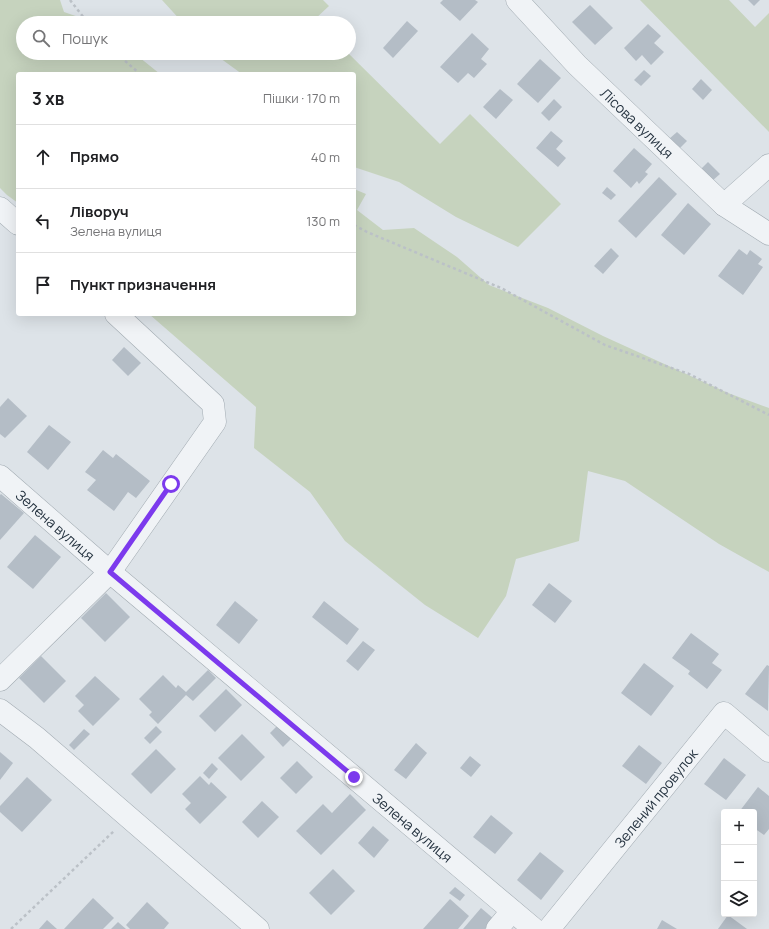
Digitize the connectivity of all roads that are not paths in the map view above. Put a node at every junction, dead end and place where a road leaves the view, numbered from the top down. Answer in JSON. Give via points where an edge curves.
{"nodes":[{"id":1,"x":517,"y":0,"type":"edge"},
{"id":2,"x":769,"y":165,"type":"edge"},
{"id":3,"x":724,"y":205,"type":"junction"},
{"id":4,"x":0,"y":208,"type":"edge"},
{"id":5,"x":16,"y":222,"type":"edge"},
{"id":6,"x":769,"y":234,"type":"edge"},
{"id":7,"x":118,"y":316,"type":"edge"},
{"id":8,"x":0,"y":476,"type":"edge"},
{"id":9,"x":110,"y":572,"type":"junction"},
{"id":10,"x":0,"y":680,"type":"edge"},
{"id":11,"x":0,"y":710,"type":"edge"},
{"id":12,"x":769,"y":751,"type":"edge"},
{"id":13,"x":512,"y":911,"type":"junction"},
{"id":14,"x":258,"y":929,"type":"edge"},
{"id":15,"x":497,"y":929,"type":"edge"},
{"id":16,"x":534,"y":929,"type":"edge"},
{"id":17,"x":549,"y":929,"type":"edge"}],
"edges":[{"from":1,"to":3,"type":"street","name":"Лісова вулиця","via":[[578,65]]},
{"from":2,"to":3,"type":"street"},
{"from":3,"to":6,"type":"street","name":"Лісова вулиця"},
{"from":4,"to":5,"type":"street"},
{"from":7,"to":9,"type":"street","via":[[214,404],[215,422]]},
{"from":8,"to":9,"type":"street","name":"Зелена вулиця"},
{"from":9,"to":10,"type":"street"},
{"from":9,"to":13,"type":"street","name":"Зелена вулиця"},
{"from":11,"to":14,"type":"street","via":[[37,738]]},
{"from":12,"to":17,"type":"street","name":"Зелений провулок","via":[[724,713]]},
{"from":13,"to":15,"type":"street"},
{"from":13,"to":16,"type":"street","name":"Зелена вулиця"}]}
